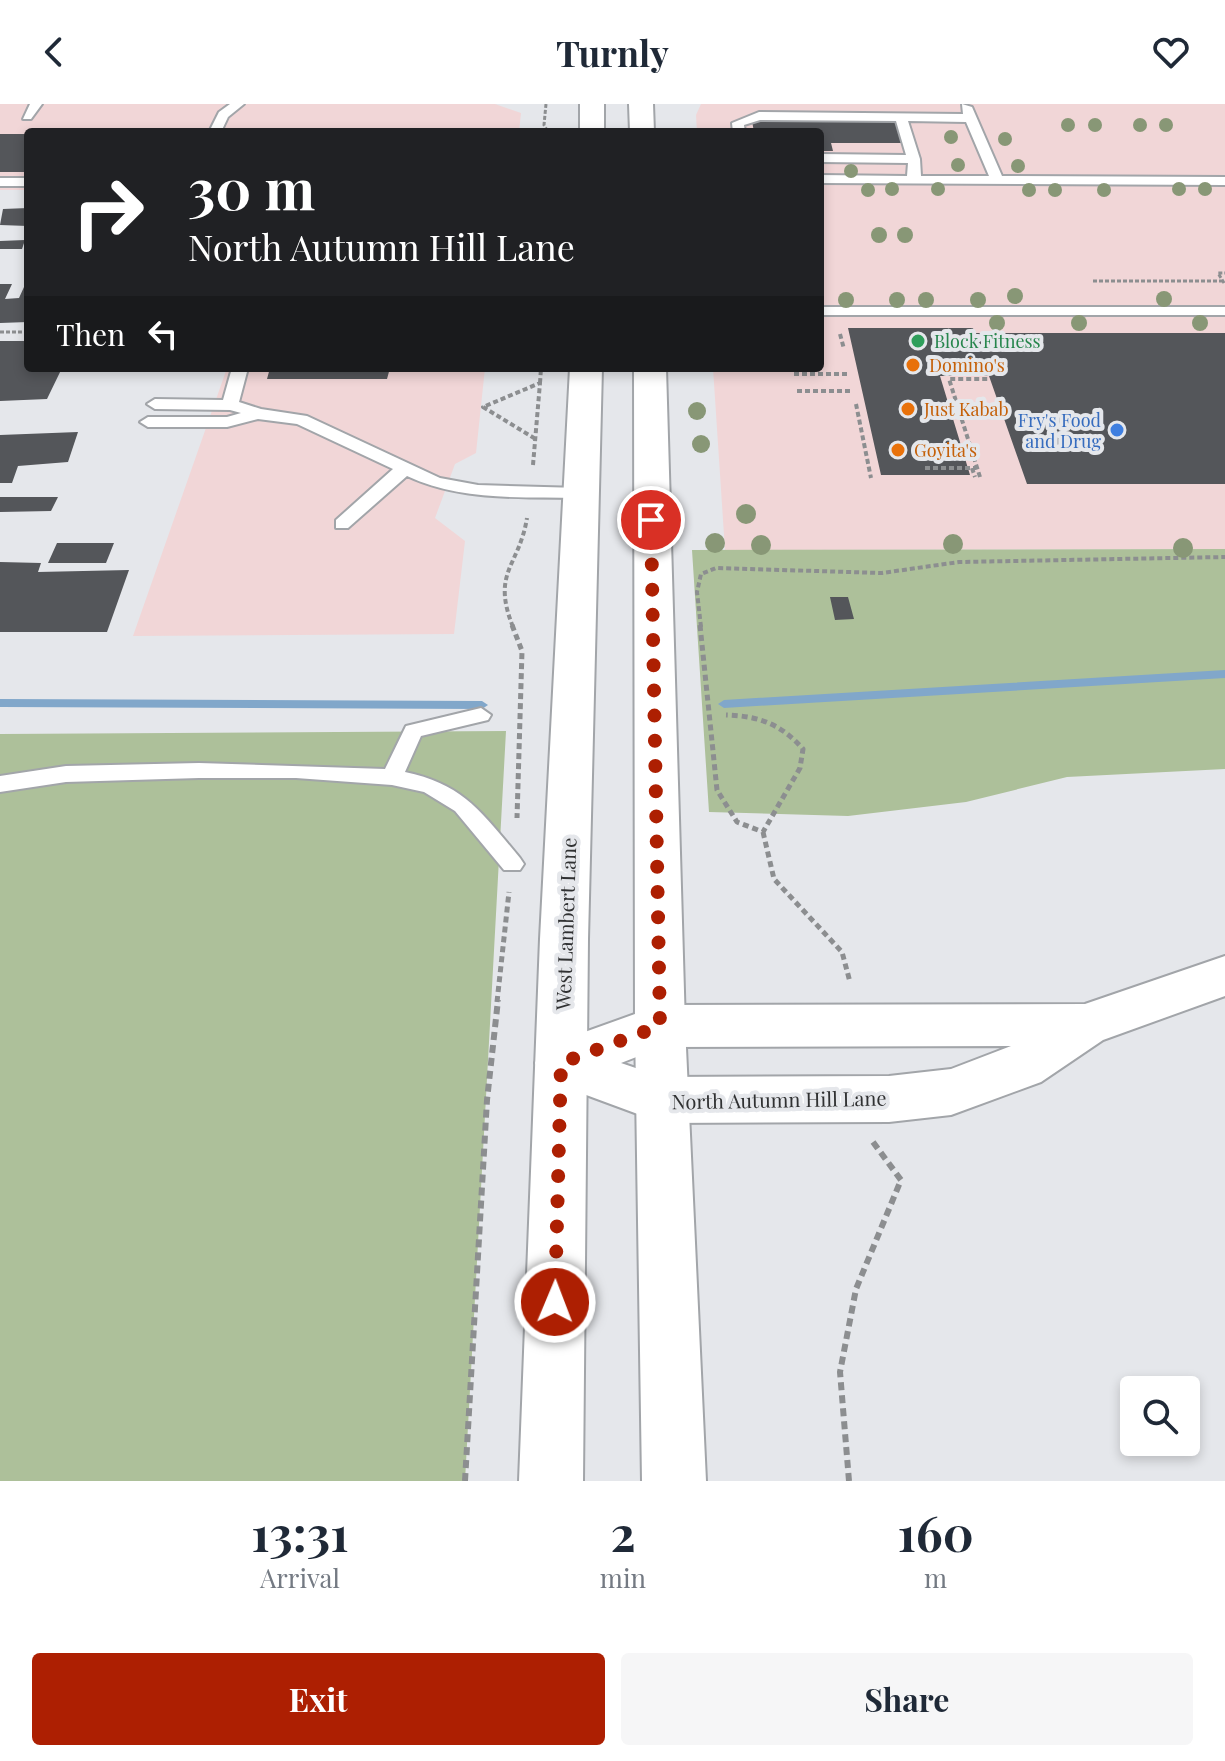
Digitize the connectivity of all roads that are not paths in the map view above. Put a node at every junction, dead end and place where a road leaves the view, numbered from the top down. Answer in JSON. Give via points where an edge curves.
{"nodes":[{"id":1,"x":36,"y":104,"type":"edge"},
{"id":2,"x":238,"y":104,"type":"edge"},
{"id":3,"x":592,"y":104,"type":"edge"},
{"id":4,"x":641,"y":104,"type":"edge"},
{"id":5,"x":965,"y":104,"type":"edge"},
{"id":6,"x":222,"y":110,"type":"edge"},
{"id":7,"x":27,"y":116,"type":"dead end"},
{"id":8,"x":900,"y":116,"type":"junction"},
{"id":9,"x":971,"y":118,"type":"junction"},
{"id":10,"x":592,"y":128,"type":"edge"},
{"id":11,"x":642,"y":128,"type":"edge"},
{"id":12,"x":739,"y":128,"type":"edge"},
{"id":13,"x":824,"y":158,"type":"edge"},
{"id":14,"x":914,"y":159,"type":"junction"},
{"id":15,"x":824,"y":179,"type":"edge"},
{"id":16,"x":914,"y":180,"type":"junction"},
{"id":17,"x":997,"y":180,"type":"junction"},
{"id":18,"x":1225,"y":181,"type":"edge"},
{"id":19,"x":0,"y":182,"type":"edge"},
{"id":20,"x":24,"y":182,"type":"edge"},
{"id":21,"x":824,"y":311,"type":"edge"},
{"id":22,"x":1225,"y":311,"type":"edge"},
{"id":23,"x":239,"y":372,"type":"edge"},
{"id":24,"x":586,"y":372,"type":"edge"},
{"id":25,"x":650,"y":372,"type":"edge"},
{"id":26,"x":155,"y":404,"type":"dead end"},
{"id":27,"x":230,"y":405,"type":"junction"},
{"id":28,"x":258,"y":414,"type":"junction"},
{"id":29,"x":148,"y":422,"type":"dead end"},
{"id":30,"x":405,"y":468,"type":"junction"},
{"id":31,"x":580,"y":493,"type":"junction"},
{"id":32,"x":342,"y":524,"type":"dead end"},
{"id":33,"x":481,"y":715,"type":"dead end"},
{"id":34,"x":392,"y":777,"type":"junction"},
{"id":35,"x":0,"y":784,"type":"edge"},
{"id":36,"x":512,"y":864,"type":"road end"},
{"id":37,"x":1225,"y":976,"type":"edge"},
{"id":38,"x":1085,"y":1025,"type":"junction"},
{"id":39,"x":660,"y":1026,"type":"junction"},
{"id":40,"x":561,"y":1063,"type":"junction"},
{"id":41,"x":662,"y":1100,"type":"junction"},
{"id":42,"x":551,"y":1481,"type":"edge"},
{"id":43,"x":674,"y":1481,"type":"edge"}],
"edges":[{"from":1,"to":7,"type":"lane"},
{"from":2,"to":6,"type":"lane"},
{"from":3,"to":10,"type":"main road"},
{"from":4,"to":11,"type":"main road"},
{"from":5,"to":9,"type":"lane"},
{"from":8,"to":9,"type":"lane"},
{"from":8,"to":12,"type":"lane","via":[[759,116],[738,123]]},
{"from":8,"to":14,"type":"lane"},
{"from":9,"to":17,"type":"lane"},
{"from":13,"to":14,"type":"lane"},
{"from":14,"to":16,"type":"lane"},
{"from":15,"to":16,"type":"lane"},
{"from":16,"to":17,"type":"lane"},
{"from":17,"to":18,"type":"lane"},
{"from":19,"to":20,"type":"lane"},
{"from":21,"to":22,"type":"lane"},
{"from":23,"to":27,"type":"lane"},
{"from":24,"to":31,"type":"main road","name":"West Lambert Lane"},
{"from":25,"to":39,"type":"main road"},
{"from":26,"to":27,"type":"lane"},
{"from":27,"to":28,"type":"lane"},
{"from":28,"to":29,"type":"lane","via":[[227,422]]},
{"from":28,"to":30,"type":"lane","via":[[301,420]]},
{"from":30,"to":31,"type":"lane","via":[[436,483],[478,490]]},
{"from":30,"to":32,"type":"lane"},
{"from":31,"to":40,"type":"main road","name":"West Lambert Lane"},
{"from":33,"to":34,"type":"lane","via":[[413,731]]},
{"from":34,"to":35,"type":"lane","via":[[316,769],[209,769],[36,774]]},
{"from":34,"to":36,"type":"lane","via":[[430,785],[463,805]]},
{"from":37,"to":38,"type":"main road","name":"North Autumn Hill Lane"},
{"from":38,"to":39,"type":"main road","name":"North Autumn Hill Lane"},
{"from":38,"to":41,"type":"main road","name":"North Autumn Hill Lane","via":[[1023,1066],[963,1089],[889,1099]]},
{"from":39,"to":40,"type":"main road","name":"North Autumn Hill Lane"},
{"from":39,"to":41,"type":"main road"},
{"from":40,"to":41,"type":"main road","name":"North Autumn Hill Lane"},
{"from":40,"to":42,"type":"main road","name":"West Lambert Lane"},
{"from":41,"to":43,"type":"main road"}]}
